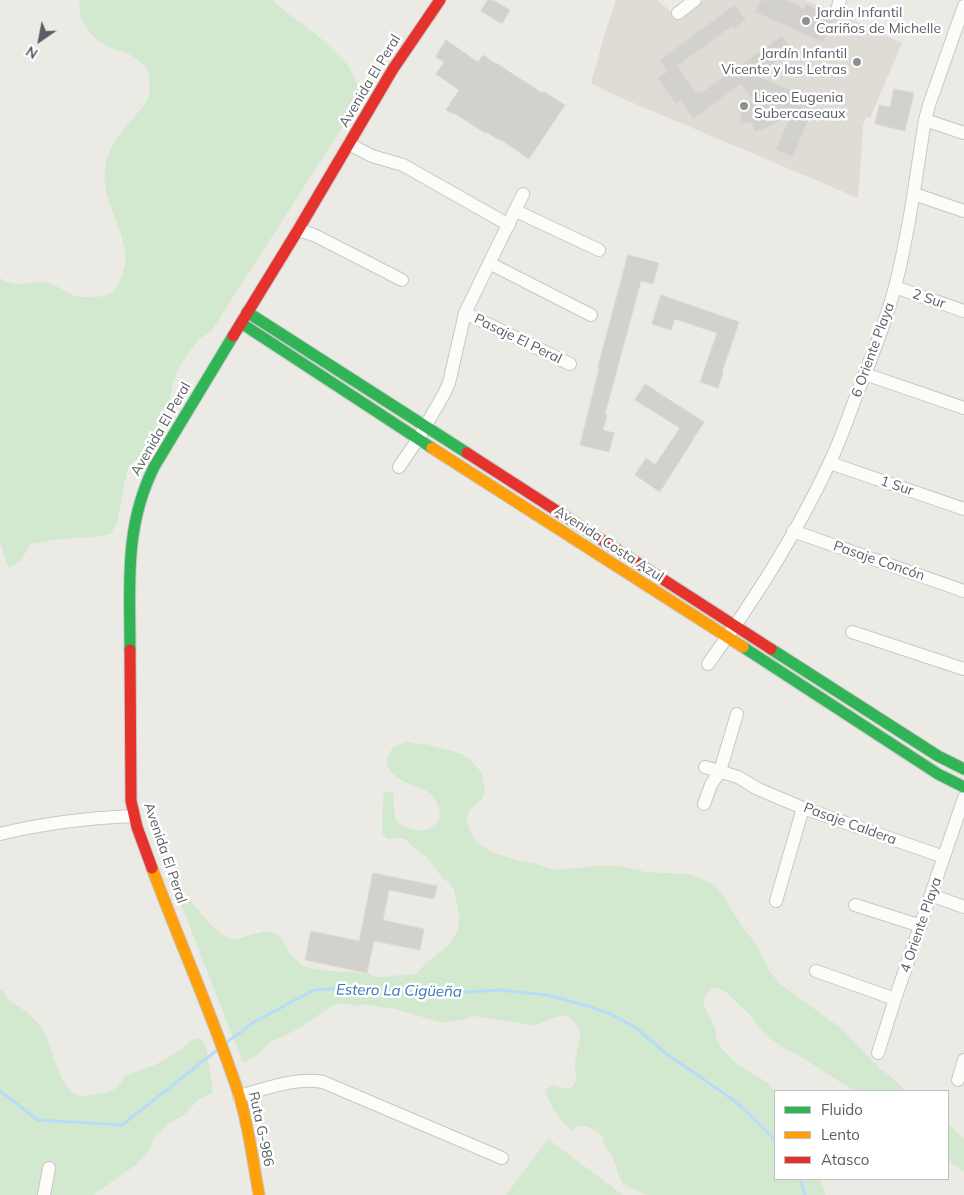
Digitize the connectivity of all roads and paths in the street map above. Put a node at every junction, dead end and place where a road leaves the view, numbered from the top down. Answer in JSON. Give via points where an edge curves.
{"nodes":[{"id":1,"x":440,"y":0,"type":"edge"},
{"id":2,"x":694,"y":0,"type":"edge"},
{"id":3,"x":840,"y":0,"type":"edge"},
{"id":4,"x":964,"y":6,"type":"edge"},
{"id":5,"x":678,"y":13,"type":"dead end"},
{"id":6,"x":836,"y":13,"type":"dead end"},
{"id":7,"x":925,"y":120,"type":"junction"},
{"id":8,"x":964,"y":133,"type":"edge"},
{"id":9,"x":349,"y":144,"type":"junction"},
{"id":10,"x":523,"y":194,"type":"dead end"},
{"id":11,"x":914,"y":194,"type":"junction"},
{"id":12,"x":516,"y":211,"type":"junction"},
{"id":13,"x":964,"y":211,"type":"edge"},
{"id":14,"x":509,"y":225,"type":"junction"},
{"id":15,"x":298,"y":230,"type":"junction"},
{"id":16,"x":599,"y":250,"type":"dead end"},
{"id":17,"x":490,"y":263,"type":"junction"},
{"id":18,"x":402,"y":280,"type":"dead end"},
{"id":19,"x":895,"y":287,"type":"junction"},
{"id":20,"x":964,"y":311,"type":"edge"},
{"id":21,"x":248,"y":312,"type":"junction"},
{"id":22,"x":466,"y":314,"type":"junction"},
{"id":23,"x":591,"y":315,"type":"dead end"},
{"id":24,"x":241,"y":323,"type":"junction"},
{"id":25,"x":570,"y":364,"type":"dead end"},
{"id":26,"x":865,"y":374,"type":"junction"},
{"id":27,"x":964,"y":408,"type":"edge"},
{"id":28,"x":426,"y":426,"type":"junction"},
{"id":29,"x":418,"y":440,"type":"junction"},
{"id":30,"x":830,"y":463,"type":"junction"},
{"id":31,"x":399,"y":467,"type":"dead end"},
{"id":32,"x":964,"y":509,"type":"edge"},
{"id":33,"x":794,"y":532,"type":"junction"},
{"id":34,"x":964,"y":591,"type":"edge"},
{"id":35,"x":735,"y":626,"type":"junction"},
{"id":36,"x":852,"y":632,"type":"dead end"},
{"id":37,"x":727,"y":637,"type":"junction"},
{"id":38,"x":708,"y":664,"type":"dead end"},
{"id":39,"x":964,"y":669,"type":"edge"},
{"id":40,"x":737,"y":714,"type":"dead end"},
{"id":41,"x":704,"y":767,"type":"dead end"},
{"id":42,"x":964,"y":770,"type":"edge"},
{"id":43,"x":720,"y":771,"type":"junction"},
{"id":44,"x":964,"y":787,"type":"edge"},
{"id":45,"x":964,"y":798,"type":"edge"},
{"id":46,"x":704,"y":804,"type":"dead end"},
{"id":47,"x":803,"y":808,"type":"junction"},
{"id":48,"x":134,"y":816,"type":"junction"},
{"id":49,"x":0,"y":834,"type":"edge"},
{"id":50,"x":944,"y":858,"type":"junction"},
{"id":51,"x":931,"y":895,"type":"junction"},
{"id":52,"x":776,"y":901,"type":"dead end"},
{"id":53,"x":855,"y":905,"type":"dead end"},
{"id":54,"x":964,"y":907,"type":"edge"},
{"id":55,"x":921,"y":926,"type":"junction"},
{"id":56,"x":816,"y":971,"type":"dead end"},
{"id":57,"x":895,"y":998,"type":"junction"},
{"id":58,"x":878,"y":1053,"type":"dead end"},
{"id":59,"x":964,"y":1060,"type":"edge"},
{"id":60,"x":230,"y":1070,"type":"joint"},
{"id":61,"x":958,"y":1080,"type":"dead end"},
{"id":62,"x":239,"y":1096,"type":"junction"},
{"id":63,"x":502,"y":1158,"type":"dead end"},
{"id":64,"x":49,"y":1168,"type":"dead end"},
{"id":65,"x":44,"y":1195,"type":"edge"},
{"id":66,"x":259,"y":1195,"type":"edge"}],
"edges":[{"from":1,"to":9,"type":"street","name":"Avenida El Peral","via":[[393,69]]},
{"from":2,"to":5,"type":"street"},
{"from":3,"to":6,"type":"street"},
{"from":4,"to":7,"type":"street","name":"6 Oriente Playa"},
{"from":7,"to":8,"type":"street"},
{"from":7,"to":11,"type":"street","name":"6 Oriente Playa"},
{"from":9,"to":14,"type":"street","via":[[372,156],[403,165]]},
{"from":9,"to":15,"type":"street","name":"Avenida El Peral"},
{"from":10,"to":12,"type":"street"},
{"from":11,"to":13,"type":"street"},
{"from":11,"to":19,"type":"street","name":"6 Oriente Playa"},
{"from":12,"to":14,"type":"street"},
{"from":12,"to":16,"type":"street"},
{"from":14,"to":17,"type":"street"},
{"from":15,"to":18,"type":"street"},
{"from":15,"to":21,"type":"street","name":"Avenida El Peral"},
{"from":17,"to":22,"type":"street"},
{"from":17,"to":23,"type":"street"},
{"from":19,"to":20,"type":"street","name":"2 Sur"},
{"from":19,"to":26,"type":"street","name":"6 Oriente Playa"},
{"from":21,"to":24,"type":"street","name":"Avenida El Peral"},
{"from":21,"to":28,"type":"street","name":"Avenida Costa Azul"},
{"from":22,"to":25,"type":"street","name":"Pasaje El Peral"},
{"from":22,"to":28,"type":"street","via":[[450,383]]},
{"from":24,"to":29,"type":"street","name":"Avenida Costa Azul"},
{"from":24,"to":48,"type":"street","name":"Avenida El Peral","via":[[154,468],[135,518],[130,557],[130,782]]},
{"from":26,"to":27,"type":"street"},
{"from":26,"to":30,"type":"street","name":"6 Oriente Playa"},
{"from":28,"to":29,"type":"street"},
{"from":28,"to":35,"type":"street","name":"Avenida Costa Azul"},
{"from":29,"to":31,"type":"street"},
{"from":29,"to":37,"type":"street","name":"Avenida Costa Azul"},
{"from":30,"to":32,"type":"street","name":"1 Sur"},
{"from":30,"to":33,"type":"street","name":"6 Oriente Playa"},
{"from":33,"to":34,"type":"street","name":"Pasaje Concón"},
{"from":33,"to":35,"type":"street","name":"6 Oriente Playa"},
{"from":35,"to":37,"type":"street","name":"6 Oriente Playa"},
{"from":35,"to":42,"type":"street","name":"Avenida Costa Azul"},
{"from":36,"to":39,"type":"street"},
{"from":37,"to":38,"type":"street","name":"6 Oriente Playa"},
{"from":37,"to":44,"type":"street","name":"Avenida Costa Azul","via":[[938,774]]},
{"from":40,"to":43,"type":"street"},
{"from":41,"to":43,"type":"street","name":"Pasaje Caldera"},
{"from":43,"to":46,"type":"street"},
{"from":43,"to":47,"type":"street","name":"Pasaje Caldera"},
{"from":45,"to":50,"type":"street","name":"4 Oriente Playa"},
{"from":47,"to":50,"type":"street","name":"Pasaje Caldera"},
{"from":47,"to":52,"type":"street"},
{"from":48,"to":49,"type":"street","via":[[76,820]]},
{"from":48,"to":60,"type":"street","name":"Avenida El Peral"},
{"from":50,"to":51,"type":"street","name":"4 Oriente Playa"},
{"from":51,"to":54,"type":"street"},
{"from":51,"to":55,"type":"street","name":"4 Oriente Playa"},
{"from":53,"to":55,"type":"street"},
{"from":55,"to":57,"type":"street","name":"4 Oriente Playa"},
{"from":56,"to":57,"type":"street"},
{"from":57,"to":58,"type":"street","name":"4 Oriente Playa"},
{"from":59,"to":61,"type":"street"},
{"from":60,"to":62,"type":"street","name":"Ruta G-986"},
{"from":62,"to":63,"type":"street","via":[[297,1081],[323,1082]]},
{"from":62,"to":66,"type":"street","name":"Ruta G-986"},
{"from":64,"to":65,"type":"street"}]}
